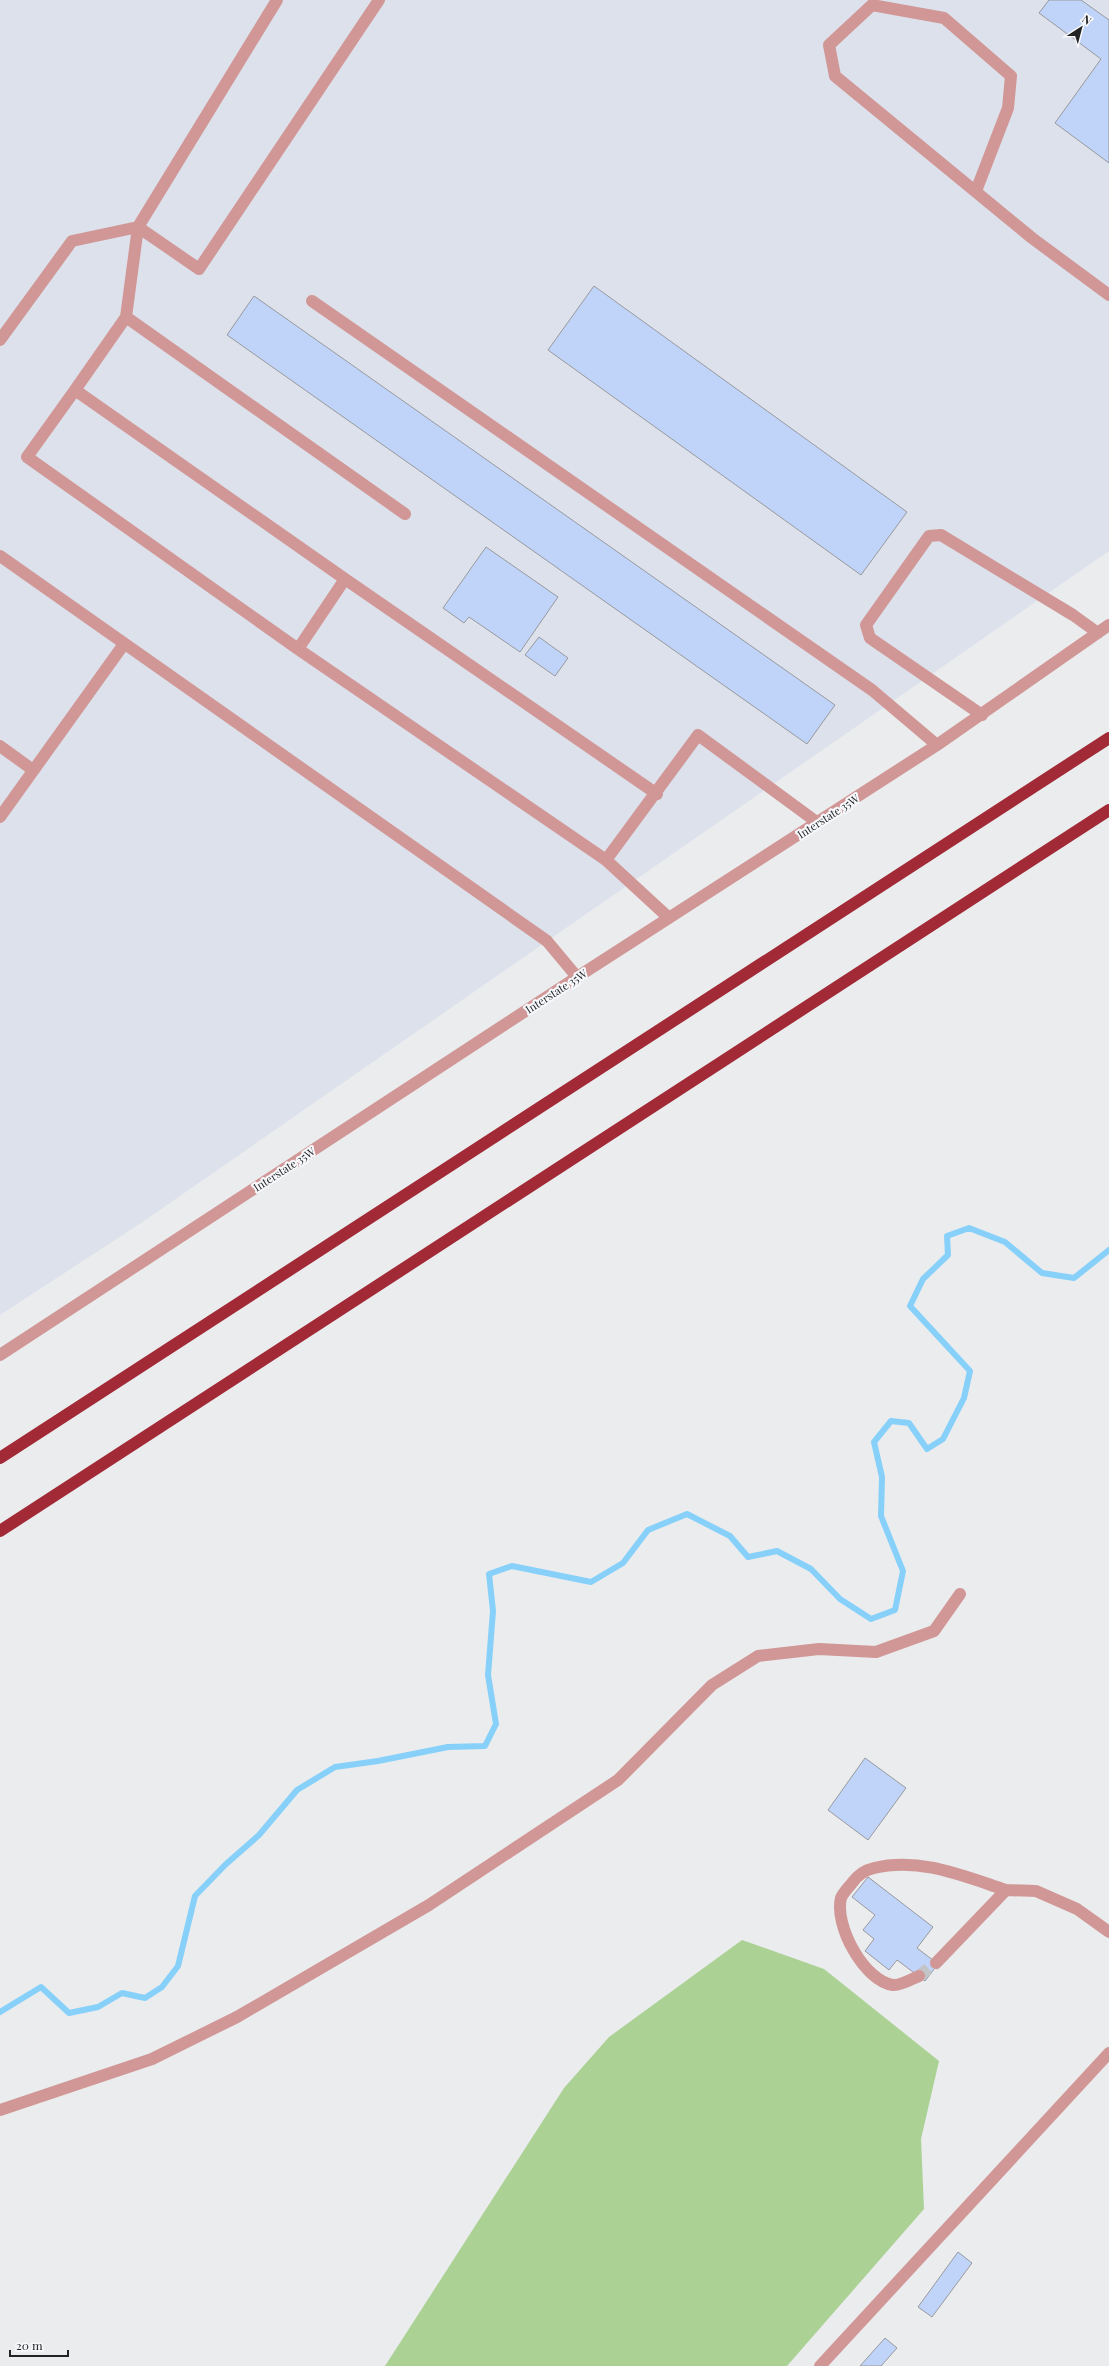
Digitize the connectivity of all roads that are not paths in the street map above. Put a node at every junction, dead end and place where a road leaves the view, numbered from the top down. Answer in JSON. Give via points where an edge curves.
{"nodes":[{"id":1,"x":278,"y":0,"type":"edge"},
{"id":2,"x":379,"y":0,"type":"edge"},
{"id":3,"x":976,"y":191,"type":"junction"},
{"id":4,"x":138,"y":227,"type":"junction"},
{"id":5,"x":1109,"y":295,"type":"edge"},
{"id":6,"x":312,"y":301,"type":"dead end"},
{"id":7,"x":126,"y":317,"type":"junction"},
{"id":8,"x":0,"y":340,"type":"edge"},
{"id":9,"x":75,"y":390,"type":"junction"},
{"id":10,"x":405,"y":514,"type":"dead end"},
{"id":11,"x":0,"y":556,"type":"edge"},
{"id":12,"x":345,"y":579,"type":"junction"},
{"id":13,"x":1109,"y":625,"type":"edge"},
{"id":14,"x":1098,"y":634,"type":"junction"},
{"id":15,"x":124,"y":644,"type":"junction"},
{"id":16,"x":298,"y":648,"type":"junction"},
{"id":17,"x":982,"y":714,"type":"junction"},
{"id":18,"x":1109,"y":738,"type":"edge"},
{"id":19,"x":937,"y":745,"type":"junction"},
{"id":20,"x":0,"y":746,"type":"edge"},
{"id":21,"x":33,"y":770,"type":"junction"},
{"id":22,"x":657,"y":794,"type":"junction"},
{"id":23,"x":1109,"y":810,"type":"edge"},
{"id":24,"x":0,"y":817,"type":"edge"},
{"id":25,"x":818,"y":823,"type":"junction"},
{"id":26,"x":606,"y":860,"type":"junction"},
{"id":27,"x":669,"y":918,"type":"junction"},
{"id":28,"x":577,"y":977,"type":"junction"},
{"id":29,"x":0,"y":1355,"type":"edge"},
{"id":30,"x":0,"y":1458,"type":"edge"},
{"id":31,"x":0,"y":1531,"type":"edge"},
{"id":32,"x":960,"y":1594,"type":"dead end"},
{"id":33,"x":1006,"y":1890,"type":"junction"},
{"id":34,"x":1109,"y":1932,"type":"edge"},
{"id":35,"x":936,"y":1963,"type":"tunnel mouth"},
{"id":36,"x":919,"y":1976,"type":"tunnel mouth"},
{"id":37,"x":1109,"y":2053,"type":"edge"},
{"id":38,"x":0,"y":2110,"type":"edge"},
{"id":39,"x":820,"y":2366,"type":"edge"}],
"edges":[{"from":1,"to":4,"type":"street"},
{"from":2,"to":4,"type":"street","via":[[199,269]]},
{"from":3,"to":3,"type":"street","via":[[835,76],[829,45],[872,5],[944,18],[1011,76],[1008,108]]},
{"from":3,"to":5,"type":"street","via":[[1032,238]]},
{"from":4,"to":7,"type":"street"},
{"from":4,"to":8,"type":"street","via":[[72,241]]},
{"from":6,"to":19,"type":"street","via":[[872,690]]},
{"from":7,"to":9,"type":"street"},
{"from":7,"to":10,"type":"street"},
{"from":9,"to":12,"type":"street"},
{"from":9,"to":16,"type":"street","via":[[27,457]]},
{"from":11,"to":15,"type":"street"},
{"from":12,"to":16,"type":"street"},
{"from":12,"to":22,"type":"street"},
{"from":13,"to":14,"type":"street","name":"Interstate 35W"},
{"from":14,"to":17,"type":"street","name":"Interstate 35W"},
{"from":14,"to":17,"type":"street","via":[[1073,615],[940,535],[929,536],[866,625],[870,638]]},
{"from":15,"to":21,"type":"street"},
{"from":15,"to":28,"type":"street","via":[[547,941]]},
{"from":16,"to":26,"type":"street"},
{"from":17,"to":19,"type":"street","name":"Interstate 35W"},
{"from":18,"to":30,"type":"highway"},
{"from":19,"to":25,"type":"street","name":"Interstate 35W"},
{"from":20,"to":21,"type":"street"},
{"from":21,"to":24,"type":"street"},
{"from":22,"to":25,"type":"street","via":[[698,735]]},
{"from":22,"to":26,"type":"street"},
{"from":23,"to":31,"type":"highway"},
{"from":25,"to":27,"type":"street","name":"Interstate 35W"},
{"from":26,"to":27,"type":"street"},
{"from":27,"to":28,"type":"street","name":"Interstate 35W"},
{"from":28,"to":29,"type":"street","name":"Interstate 35W"},
{"from":32,"to":38,"type":"street","via":[[934,1631],[876,1652],[818,1649],[758,1656],[712,1685],[618,1780],[429,1905],[238,2017],[152,2059]]},
{"from":33,"to":34,"type":"street","via":[[1036,1891],[1077,1908]]},
{"from":33,"to":35,"type":"street"},
{"from":33,"to":36,"type":"street","via":[[933,1866],[907,1864],[873,1868],[858,1876],[842,1896],[840,1909],[855,1952],[868,1970],[884,1982],[895,1985]]},
{"from":37,"to":39,"type":"street"}]}
